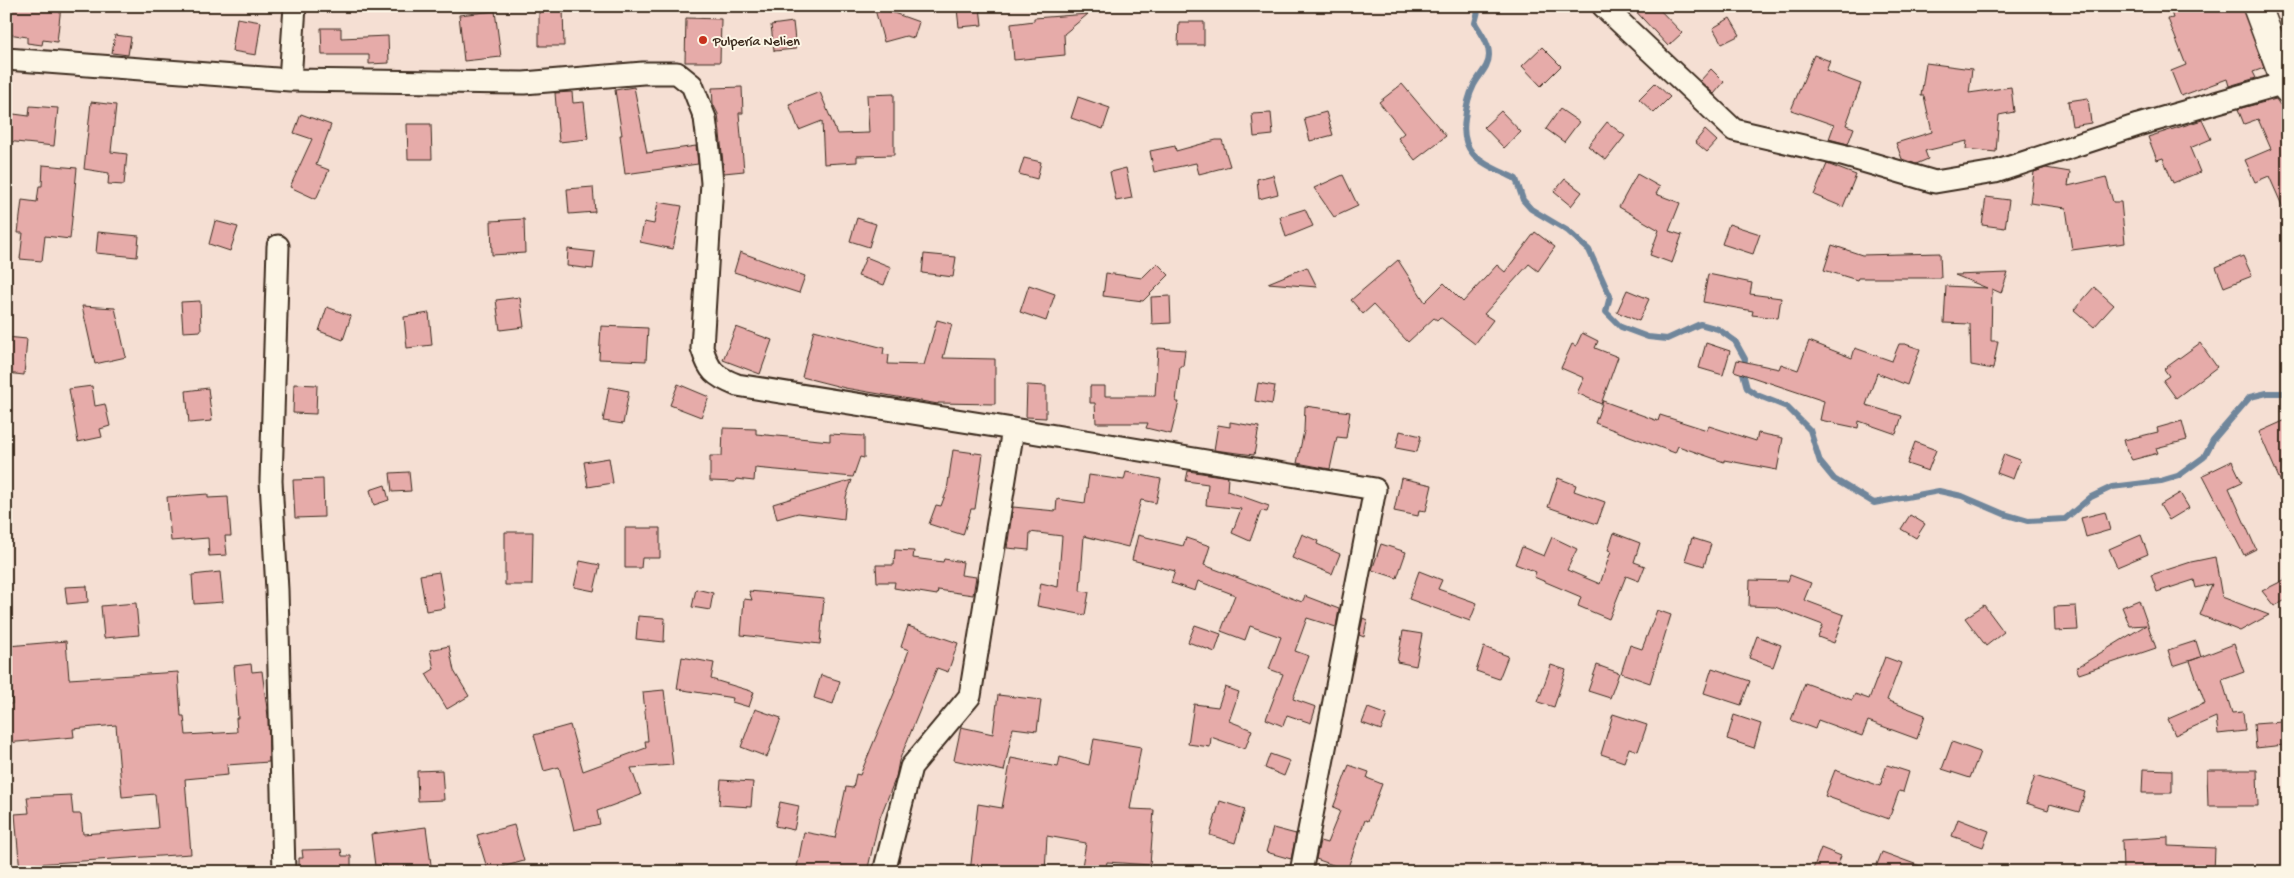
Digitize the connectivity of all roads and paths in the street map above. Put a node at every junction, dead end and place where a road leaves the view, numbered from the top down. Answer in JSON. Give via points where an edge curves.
{"nodes":[{"id":1,"x":295,"y":6,"type":"edge"},
{"id":2,"x":1603,"y":6,"type":"edge"},
{"id":3,"x":2257,"y":6,"type":"edge"},
{"id":4,"x":6,"y":59,"type":"edge"},
{"id":5,"x":290,"y":80,"type":"junction"},
{"id":6,"x":2286,"y":86,"type":"edge"},
{"id":7,"x":278,"y":246,"type":"dead end"},
{"id":8,"x":1013,"y":429,"type":"junction"},
{"id":9,"x":284,"y":872,"type":"edge"},
{"id":10,"x":884,"y":872,"type":"edge"},
{"id":11,"x":1301,"y":872,"type":"edge"}],
"edges":[{"from":1,"to":5,"type":"street"},
{"from":2,"to":6,"type":"street","via":[[1734,130],[1842,155],[1935,182],[1995,172],[2138,125]]},
{"from":3,"to":6,"type":"street"},
{"from":4,"to":5,"type":"street"},
{"from":5,"to":8,"type":"street","via":[[524,83],[677,73],[692,85],[705,118],[712,183],[702,348],[708,367],[718,378],[736,385]]},
{"from":7,"to":9,"type":"street","via":[[271,481]]},
{"from":8,"to":10,"type":"street","via":[[970,696],[911,767]]},
{"from":8,"to":11,"type":"street","via":[[1374,489]]}]}
